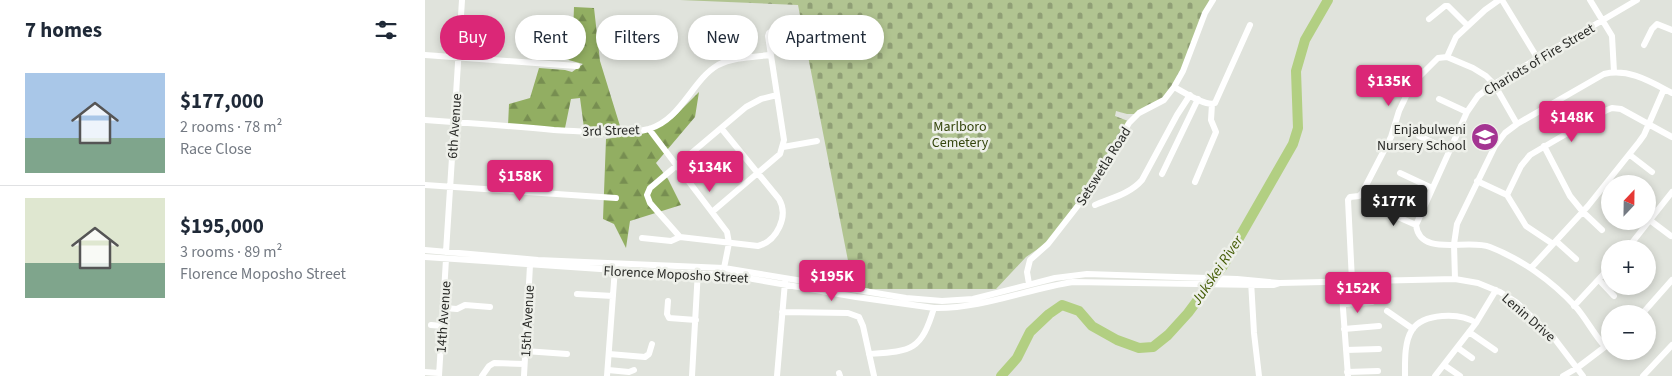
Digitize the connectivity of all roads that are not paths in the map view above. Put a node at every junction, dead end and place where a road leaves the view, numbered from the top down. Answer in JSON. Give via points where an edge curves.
{"nodes":[{"id":1,"x":462,"y":0,"type":"edge"},
{"id":2,"x":1213,"y":0,"type":"edge"},
{"id":3,"x":1501,"y":0,"type":"edge"},
{"id":4,"x":1590,"y":0,"type":"edge"},
{"id":5,"x":1637,"y":0,"type":"edge"},
{"id":6,"x":461,"y":15,"type":"edge"},
{"id":7,"x":1429,"y":20,"type":"dead end"},
{"id":8,"x":1603,"y":21,"type":"junction"},
{"id":9,"x":1250,"y":25,"type":"dead end"},
{"id":10,"x":1468,"y":26,"type":"junction"},
{"id":11,"x":1672,"y":30,"type":"edge"},
{"id":12,"x":1644,"y":45,"type":"dead end"},
{"id":13,"x":425,"y":55,"type":"edge"},
{"id":14,"x":768,"y":55,"type":"edge"},
{"id":15,"x":440,"y":56,"type":"edge"},
{"id":16,"x":1447,"y":57,"type":"junction"},
{"id":17,"x":1538,"y":59,"type":"junction"},
{"id":18,"x":458,"y":60,"type":"edge"},
{"id":19,"x":498,"y":60,"type":"edge"},
{"id":20,"x":771,"y":60,"type":"edge"},
{"id":21,"x":577,"y":66,"type":"dead end"},
{"id":22,"x":1614,"y":72,"type":"junction"},
{"id":23,"x":1494,"y":84,"type":"junction"},
{"id":24,"x":1174,"y":87,"type":"junction"},
{"id":25,"x":1664,"y":89,"type":"junction"},
{"id":26,"x":1672,"y":93,"type":"edge"},
{"id":27,"x":777,"y":95,"type":"junction"},
{"id":28,"x":1190,"y":95,"type":"junction"},
{"id":29,"x":1439,"y":98,"type":"dead end"},
{"id":30,"x":1199,"y":100,"type":"junction"},
{"id":31,"x":1211,"y":104,"type":"junction"},
{"id":32,"x":1467,"y":112,"type":"junction"},
{"id":33,"x":425,"y":120,"type":"edge"},
{"id":34,"x":454,"y":122,"type":"junction"},
{"id":35,"x":1517,"y":124,"type":"junction"},
{"id":36,"x":1649,"y":124,"type":"junction"},
{"id":37,"x":721,"y":128,"type":"junction"},
{"id":38,"x":649,"y":129,"type":"junction"},
{"id":39,"x":1419,"y":136,"type":"dead end"},
{"id":40,"x":1672,"y":138,"type":"edge"},
{"id":41,"x":817,"y":141,"type":"dead end"},
{"id":42,"x":1544,"y":146,"type":"junction"},
{"id":43,"x":783,"y":147,"type":"junction"},
{"id":44,"x":1449,"y":150,"type":"junction"},
{"id":45,"x":1630,"y":155,"type":"junction"},
{"id":46,"x":676,"y":166,"type":"junction"},
{"id":47,"x":1652,"y":172,"type":"dead end"},
{"id":48,"x":1400,"y":173,"type":"dead end"},
{"id":49,"x":759,"y":174,"type":"junction"},
{"id":50,"x":1162,"y":174,"type":"dead end"},
{"id":51,"x":1615,"y":175,"type":"edge"},
{"id":52,"x":1477,"y":181,"type":"junction"},
{"id":53,"x":1195,"y":182,"type":"dead end"},
{"id":54,"x":425,"y":185,"type":"edge"},
{"id":55,"x":450,"y":186,"type":"junction"},
{"id":56,"x":1432,"y":188,"type":"junction"},
{"id":57,"x":1672,"y":192,"type":"edge"},
{"id":58,"x":1601,"y":193,"type":"edge"},
{"id":59,"x":1507,"y":194,"type":"junction"},
{"id":60,"x":616,"y":198,"type":"dead end"},
{"id":61,"x":1095,"y":205,"type":"dead end"},
{"id":62,"x":1380,"y":209,"type":"dead end"},
{"id":63,"x":712,"y":212,"type":"junction"},
{"id":64,"x":1583,"y":212,"type":"junction"},
{"id":65,"x":1656,"y":214,"type":"edge"},
{"id":66,"x":1416,"y":225,"type":"junction"},
{"id":67,"x":1656,"y":225,"type":"edge"},
{"id":68,"x":1601,"y":229,"type":"edge"},
{"id":69,"x":1643,"y":230,"type":"edge"},
{"id":70,"x":1671,"y":236,"type":"edge"},
{"id":71,"x":680,"y":237,"type":"junction"},
{"id":72,"x":642,"y":238,"type":"dead end"},
{"id":73,"x":1635,"y":240,"type":"edge"},
{"id":74,"x":1554,"y":242,"type":"junction"},
{"id":75,"x":729,"y":243,"type":"junction"},
{"id":76,"x":1454,"y":244,"type":"junction"},
{"id":77,"x":425,"y":250,"type":"edge"},
{"id":78,"x":446,"y":255,"type":"junction"},
{"id":79,"x":425,"y":257,"type":"edge"},
{"id":80,"x":1576,"y":259,"type":"dead end"},
{"id":81,"x":530,"y":265,"type":"junction"},
{"id":82,"x":615,"y":267,"type":"junction"},
{"id":83,"x":724,"y":268,"type":"junction"},
{"id":84,"x":1531,"y":268,"type":"junction"},
{"id":85,"x":698,"y":270,"type":"junction"},
{"id":86,"x":1106,"y":278,"type":"junction"},
{"id":87,"x":1455,"y":279,"type":"junction"},
{"id":88,"x":1352,"y":280,"type":"junction"},
{"id":89,"x":1599,"y":280,"type":"joint"},
{"id":90,"x":1672,"y":280,"type":"edge"},
{"id":91,"x":785,"y":281,"type":"junction"},
{"id":92,"x":1341,"y":281,"type":"junction"},
{"id":93,"x":1237,"y":282,"type":"junction"},
{"id":94,"x":1251,"y":282,"type":"junction"},
{"id":95,"x":1029,"y":284,"type":"junction"},
{"id":96,"x":1495,"y":290,"type":"junction"},
{"id":97,"x":577,"y":294,"type":"dead end"},
{"id":98,"x":613,"y":296,"type":"junction"},
{"id":99,"x":1614,"y":296,"type":"dead end"},
{"id":100,"x":668,"y":301,"type":"dead end"},
{"id":101,"x":1372,"y":302,"type":"dead end"},
{"id":102,"x":1343,"y":304,"type":"junction"},
{"id":103,"x":1649,"y":305,"type":"edge"},
{"id":104,"x":1574,"y":306,"type":"junction"},
{"id":105,"x":490,"y":307,"type":"dead end"},
{"id":106,"x":444,"y":308,"type":"junction"},
{"id":107,"x":935,"y":308,"type":"junction"},
{"id":108,"x":1387,"y":311,"type":"dead end"},
{"id":109,"x":782,"y":312,"type":"junction"},
{"id":110,"x":696,"y":320,"type":"junction"},
{"id":111,"x":1476,"y":323,"type":"junction"},
{"id":112,"x":431,"y":325,"type":"dead end"},
{"id":113,"x":443,"y":326,"type":"junction"},
{"id":114,"x":1379,"y":326,"type":"dead end"},
{"id":115,"x":1344,"y":329,"type":"junction"},
{"id":116,"x":1413,"y":329,"type":"junction"},
{"id":117,"x":1469,"y":332,"type":"junction"},
{"id":118,"x":1601,"y":342,"type":"edge"},
{"id":119,"x":652,"y":344,"type":"dead end"},
{"id":120,"x":1672,"y":345,"type":"edge"},
{"id":121,"x":1458,"y":348,"type":"junction"},
{"id":122,"x":1379,"y":349,"type":"dead end"},
{"id":123,"x":1346,"y":350,"type":"junction"},
{"id":124,"x":1495,"y":350,"type":"dead end"},
{"id":125,"x":1601,"y":350,"type":"edge"},
{"id":126,"x":525,"y":351,"type":"junction"},
{"id":127,"x":567,"y":354,"type":"dead end"},
{"id":128,"x":609,"y":354,"type":"junction"},
{"id":129,"x":869,"y":354,"type":"junction"},
{"id":130,"x":1472,"y":358,"type":"dead end"},
{"id":131,"x":524,"y":364,"type":"junction"},
{"id":132,"x":1444,"y":365,"type":"junction"},
{"id":133,"x":1577,"y":368,"type":"junction"},
{"id":134,"x":634,"y":370,"type":"dead end"},
{"id":135,"x":1378,"y":371,"type":"dead end"},
{"id":136,"x":425,"y":372,"type":"edge"},
{"id":137,"x":607,"y":373,"type":"edge"},
{"id":138,"x":439,"y":374,"type":"edge"},
{"id":139,"x":1347,"y":374,"type":"edge"},
{"id":140,"x":482,"y":376,"type":"edge"},
{"id":141,"x":524,"y":376,"type":"edge"},
{"id":142,"x":692,"y":376,"type":"edge"},
{"id":143,"x":777,"y":376,"type":"edge"},
{"id":144,"x":874,"y":376,"type":"edge"},
{"id":145,"x":1259,"y":376,"type":"edge"},
{"id":146,"x":1405,"y":376,"type":"edge"},
{"id":147,"x":1435,"y":376,"type":"edge"},
{"id":148,"x":1460,"y":376,"type":"edge"},
{"id":149,"x":1563,"y":376,"type":"edge"},
{"id":150,"x":1583,"y":376,"type":"edge"},
{"id":151,"x":1643,"y":376,"type":"edge"}],
"edges":[{"from":1,"to":6,"type":"street","name":"6th Avenue"},
{"from":2,"to":24,"type":"street","name":"Setswetla Road"},
{"from":3,"to":10,"type":"street"},
{"from":3,"to":17,"type":"street"},
{"from":4,"to":8,"type":"street"},
{"from":5,"to":8,"type":"street","name":"Chariots of Fire Street"},
{"from":7,"to":10,"type":"street","via":[[1448,6]]},
{"from":8,"to":17,"type":"street","name":"Chariots of Fire Street"},
{"from":8,"to":22,"type":"street","via":[[1613,40]]},
{"from":9,"to":31,"type":"street","via":[[1218,98]]},
{"from":10,"to":16,"type":"street","via":[[1456,37]]},
{"from":11,"to":12,"type":"street","via":[[1657,24]]},
{"from":13,"to":15,"type":"street"},
{"from":14,"to":38,"type":"street","name":"3rd Street","via":[[720,64],[671,117]]},
{"from":16,"to":23,"type":"street","via":[[1480,72]]},
{"from":16,"to":88,"type":"street","via":[[1435,60],[1414,83],[1362,193],[1349,197]]},
{"from":17,"to":23,"type":"street","name":"Chariots of Fire Street"},
{"from":18,"to":34,"type":"street","name":"6th Avenue"},
{"from":19,"to":21,"type":"street"},
{"from":20,"to":27,"type":"street"},
{"from":22,"to":25,"type":"street","via":[[1637,76]]},
{"from":22,"to":35,"type":"street","via":[[1592,79]]},
{"from":23,"to":32,"type":"street","name":"Chariots of Fire Street","via":[[1478,96]]},
{"from":23,"to":35,"type":"street"},
{"from":24,"to":28,"type":"street"},
{"from":24,"to":95,"type":"street","name":"Setswetla Road","via":[[1166,98],[1139,113],[1129,123],[1087,194],[1048,244],[1030,260]]},
{"from":25,"to":26,"type":"street"},
{"from":25,"to":36,"type":"street"},
{"from":27,"to":37,"type":"street","via":[[753,103]]},
{"from":27,"to":43,"type":"street"},
{"from":28,"to":30,"type":"street"},
{"from":28,"to":61,"type":"street","via":[[1137,186]]},
{"from":29,"to":32,"type":"street"},
{"from":30,"to":31,"type":"street"},
{"from":30,"to":50,"type":"street"},
{"from":31,"to":53,"type":"street","via":[[1211,120],[1216,132]]},
{"from":32,"to":44,"type":"street","name":"Chariots of Fire Street"},
{"from":33,"to":34,"type":"street","name":"3rd Street"},
{"from":34,"to":38,"type":"street","name":"3rd Street","via":[[589,132]]},
{"from":34,"to":55,"type":"street","name":"6th Avenue"},
{"from":35,"to":52,"type":"street","via":[[1498,141]]},
{"from":36,"to":40,"type":"street"},
{"from":36,"to":42,"type":"street","via":[[1621,109],[1612,108]]},
{"from":36,"to":45,"type":"street"},
{"from":37,"to":46,"type":"street"},
{"from":37,"to":49,"type":"street"},
{"from":38,"to":46,"type":"street"},
{"from":39,"to":44,"type":"street"},
{"from":41,"to":43,"type":"street"},
{"from":42,"to":59,"type":"street","via":[[1526,158]]},
{"from":42,"to":64,"type":"street","via":[[1570,196]]},
{"from":43,"to":49,"type":"street"},
{"from":44,"to":56,"type":"street","name":"Chariots of Fire Street"},
{"from":45,"to":47,"type":"street"},
{"from":45,"to":51,"type":"street"},
{"from":46,"to":63,"type":"street"},
{"from":46,"to":71,"type":"street","via":[[652,185],[647,195],[650,203]]},
{"from":48,"to":56,"type":"street"},
{"from":49,"to":63,"type":"street"},
{"from":49,"to":75,"type":"street","via":[[782,203],[783,221],[764,244]]},
{"from":52,"to":59,"type":"street"},
{"from":52,"to":76,"type":"street","via":[[1457,224]]},
{"from":54,"to":55,"type":"street"},
{"from":55,"to":60,"type":"street"},
{"from":55,"to":78,"type":"street","name":"6th Avenue"},
{"from":56,"to":66,"type":"street","name":"Chariots of Fire Street"},
{"from":57,"to":65,"type":"street"},
{"from":58,"to":64,"type":"street"},
{"from":59,"to":74,"type":"street","via":[[1526,226]]},
{"from":62,"to":66,"type":"street"},
{"from":63,"to":75,"type":"street","via":[[727,232]]},
{"from":64,"to":68,"type":"street"},
{"from":64,"to":74,"type":"street"},
{"from":66,"to":76,"type":"street","via":[[1419,236],[1427,242]]},
{"from":67,"to":70,"type":"street"},
{"from":69,"to":73,"type":"street"},
{"from":71,"to":72,"type":"street","via":[[671,241]]},
{"from":71,"to":75,"type":"street"},
{"from":74,"to":80,"type":"street"},
{"from":74,"to":84,"type":"street"},
{"from":75,"to":83,"type":"street"},
{"from":76,"to":84,"type":"street","via":[[1485,245]]},
{"from":76,"to":87,"type":"street"},
{"from":77,"to":78,"type":"street","name":"Florence Moposho Street"},
{"from":78,"to":79,"type":"street","name":"Florence Moposho Street"},
{"from":78,"to":81,"type":"street","name":"Florence Moposho Street"},
{"from":78,"to":82,"type":"street","name":"Florence Moposho Street"},
{"from":78,"to":106,"type":"street","name":"14th Avenue"},
{"from":81,"to":82,"type":"street","name":"Florence Moposho Street"},
{"from":81,"to":126,"type":"street","name":"15th Avenue"},
{"from":82,"to":85,"type":"street","name":"Florence Moposho Street"},
{"from":82,"to":98,"type":"street"},
{"from":83,"to":85,"type":"street","name":"Florence Moposho Street"},
{"from":83,"to":91,"type":"street","name":"Florence Moposho Street"},
{"from":84,"to":104,"type":"street"},
{"from":85,"to":91,"type":"street","name":"Florence Moposho Street"},
{"from":85,"to":110,"type":"street"},
{"from":86,"to":93,"type":"street","name":"Florence Moposho Street","via":[[1163,283]]},
{"from":86,"to":93,"type":"street","name":"Florence Moposho Street","via":[[1169,276]]},
{"from":86,"to":95,"type":"street","name":"Florence Moposho Street","via":[[1074,275]]},
{"from":86,"to":107,"type":"street","name":"Florence Moposho Street","via":[[1052,285],[977,304]]},
{"from":87,"to":88,"type":"street","name":"Lenin Drive"},
{"from":87,"to":96,"type":"street","name":"Lenin Drive","via":[[1471,280]]},
{"from":88,"to":92,"type":"street","name":"Lenin Drive"},
{"from":89,"to":99,"type":"street"},
{"from":89,"to":104,"type":"street"},
{"from":90,"to":103,"type":"street"},
{"from":91,"to":95,"type":"street","name":"Florence Moposho Street","via":[[942,301],[973,298]]},
{"from":91,"to":107,"type":"street","name":"Florence Moposho Street","via":[[864,298]]},
{"from":91,"to":109,"type":"street"},
{"from":92,"to":94,"type":"street","name":"Lenin Drive"},
{"from":92,"to":102,"type":"street"},
{"from":93,"to":94,"type":"street","name":"Florence Moposho Street"},
{"from":94,"to":145,"type":"street"},
{"from":96,"to":111,"type":"street"},
{"from":96,"to":133,"type":"street","name":"Lenin Drive","via":[[1516,302],[1554,338]]},
{"from":97,"to":98,"type":"street"},
{"from":98,"to":128,"type":"street"},
{"from":100,"to":110,"type":"street","via":[[669,318]]},
{"from":101,"to":102,"type":"street"},
{"from":102,"to":115,"type":"street"},
{"from":104,"to":118,"type":"street"},
{"from":105,"to":106,"type":"street","via":[[465,305],[457,309]]},
{"from":106,"to":113,"type":"street","name":"14th Avenue"},
{"from":107,"to":129,"type":"street","via":[[928,329],[915,346]]},
{"from":108,"to":116,"type":"street"},
{"from":109,"to":129,"type":"street","via":[[848,313],[859,317]]},
{"from":109,"to":143,"type":"street"},
{"from":110,"to":142,"type":"street"},
{"from":111,"to":116,"type":"street","via":[[1461,316],[1443,316],[1421,322]]},
{"from":111,"to":117,"type":"street"},
{"from":112,"to":113,"type":"street"},
{"from":113,"to":138,"type":"street","name":"14th Avenue"},
{"from":114,"to":115,"type":"street"},
{"from":115,"to":123,"type":"street"},
{"from":116,"to":146,"type":"street"},
{"from":117,"to":121,"type":"street"},
{"from":117,"to":124,"type":"street"},
{"from":119,"to":128,"type":"street","via":[[645,357]]},
{"from":120,"to":151,"type":"street"},
{"from":121,"to":130,"type":"street"},
{"from":121,"to":132,"type":"street"},
{"from":122,"to":123,"type":"street"},
{"from":123,"to":139,"type":"street"},
{"from":125,"to":133,"type":"street"},
{"from":126,"to":127,"type":"street"},
{"from":126,"to":131,"type":"street","name":"15th Avenue"},
{"from":128,"to":137,"type":"street"},
{"from":129,"to":144,"type":"street"},
{"from":131,"to":140,"type":"street","via":[[494,363]]},
{"from":131,"to":141,"type":"street","name":"15th Avenue"},
{"from":132,"to":147,"type":"street"},
{"from":132,"to":148,"type":"street"},
{"from":133,"to":149,"type":"street"},
{"from":133,"to":150,"type":"street","name":"Lenin Drive"},
{"from":134,"to":137,"type":"street"},
{"from":135,"to":139,"type":"street"},
{"from":136,"to":138,"type":"street"}]}
